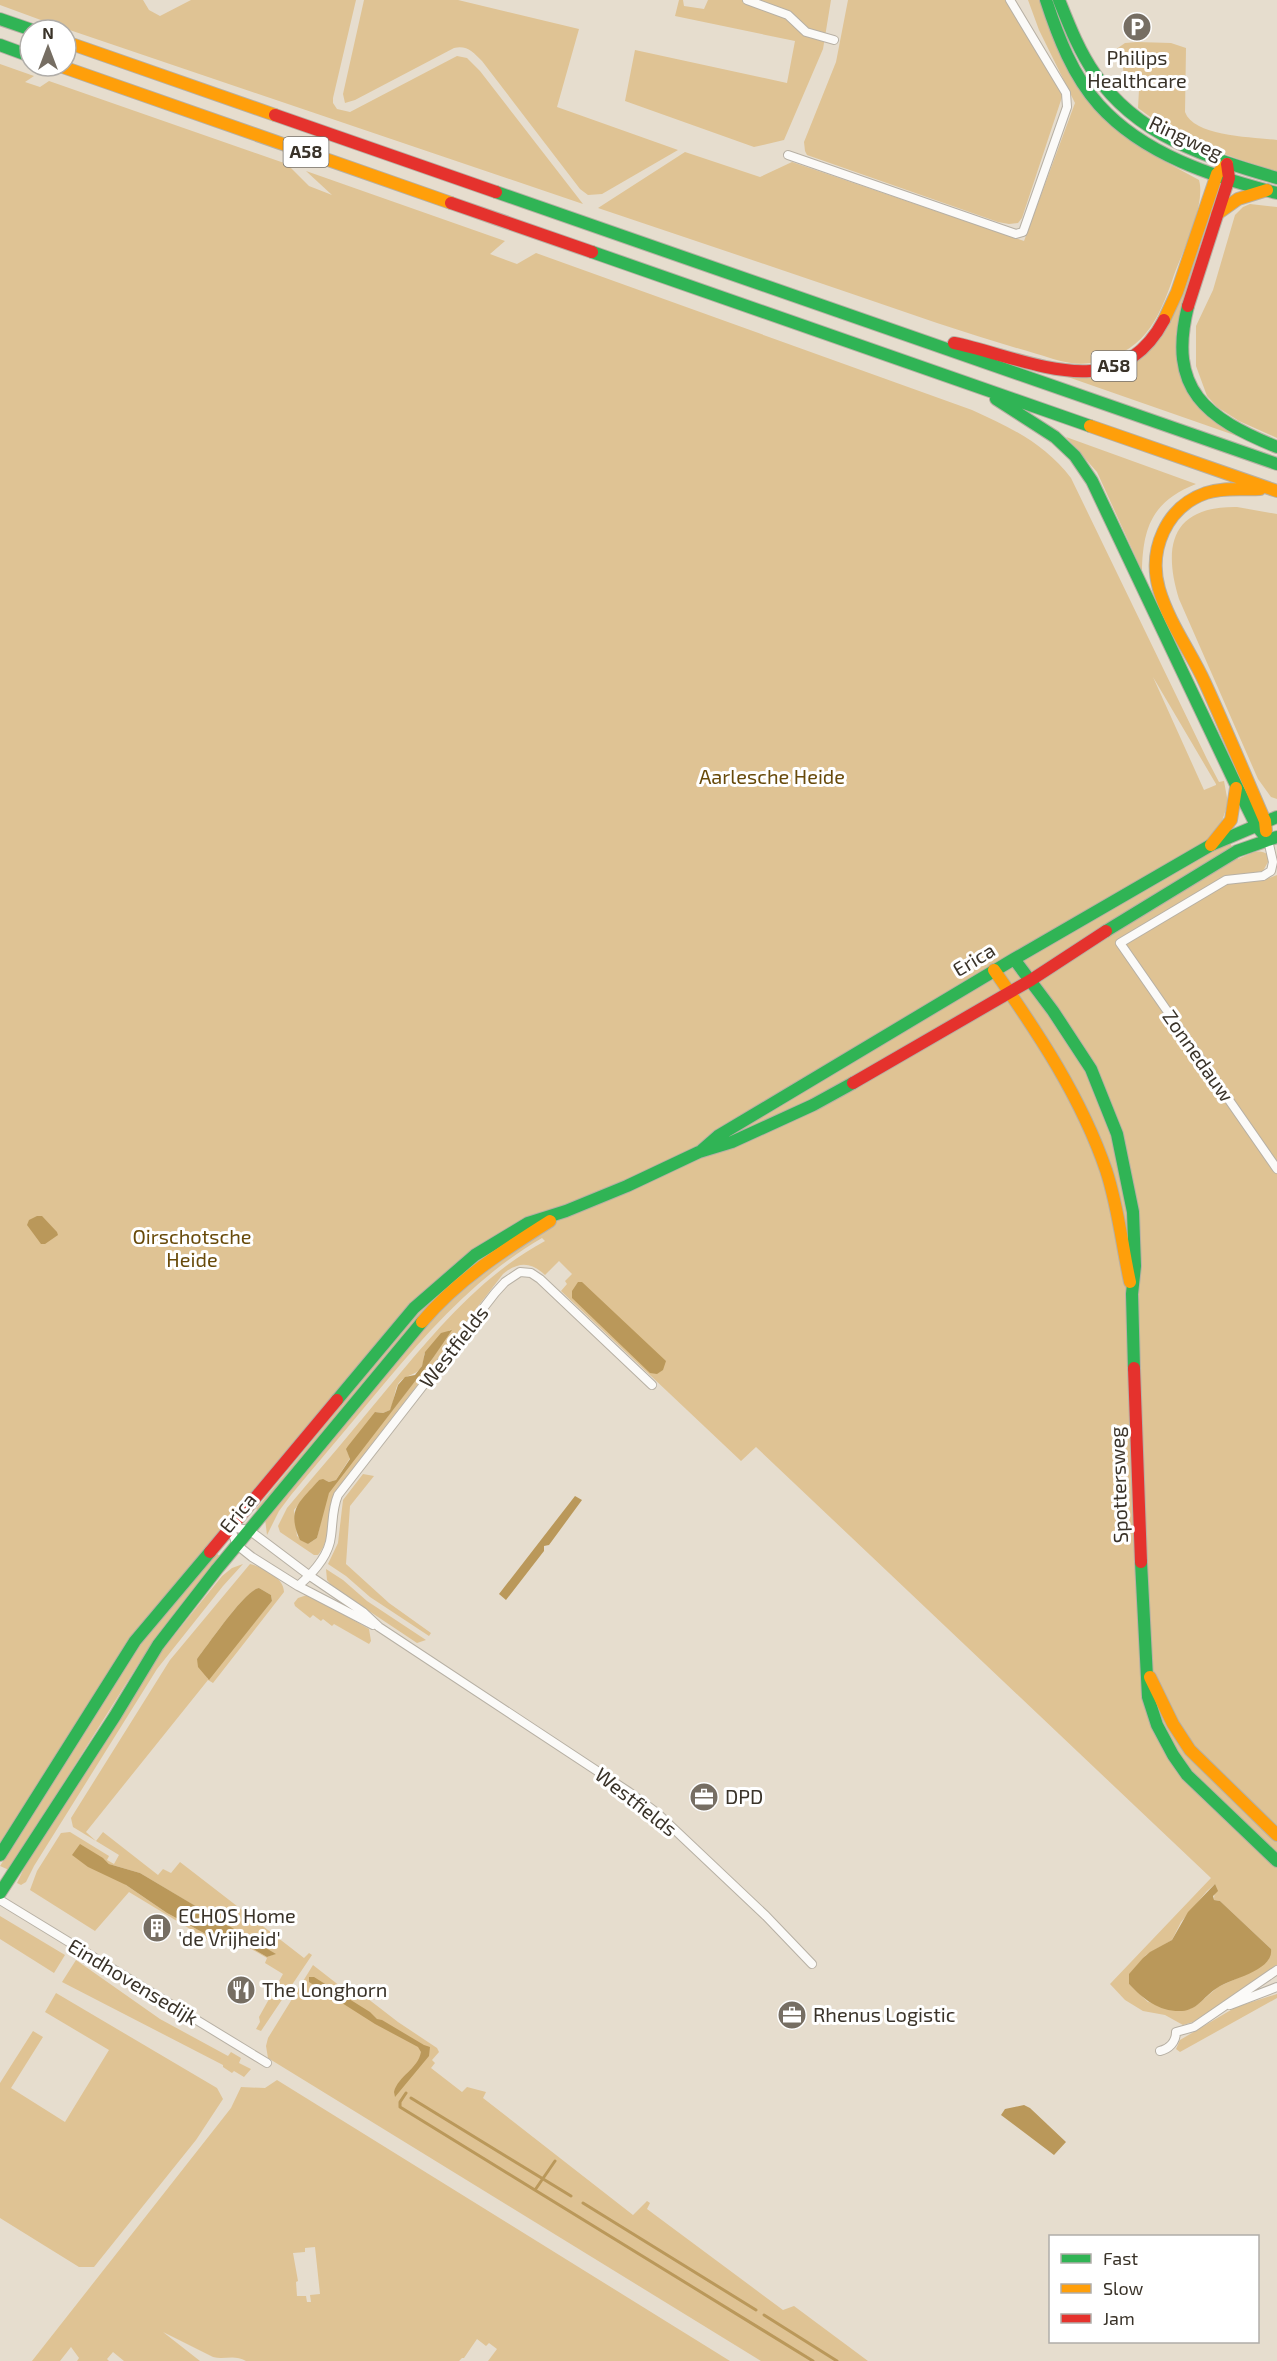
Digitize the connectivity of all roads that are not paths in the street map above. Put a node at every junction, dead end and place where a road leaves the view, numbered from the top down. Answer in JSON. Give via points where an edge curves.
{"nodes":[{"id":1,"x":747,"y":0,"type":"edge"},
{"id":2,"x":1010,"y":0,"type":"edge"},
{"id":3,"x":1046,"y":0,"type":"edge"},
{"id":4,"x":1059,"y":0,"type":"edge"},
{"id":5,"x":0,"y":19,"type":"edge"},
{"id":6,"x":18,"y":25,"type":"edge"},
{"id":7,"x":834,"y":40,"type":"dead end"},
{"id":8,"x":0,"y":45,"type":"edge"},
{"id":9,"x":78,"y":46,"type":"edge"},
{"id":10,"x":18,"y":52,"type":"edge"},
{"id":11,"x":78,"y":72,"type":"edge"},
{"id":12,"x":788,"y":155,"type":"dead end"},
{"id":13,"x":1227,"y":164,"type":"junction"},
{"id":14,"x":1223,"y":176,"type":"junction"},
{"id":15,"x":1277,"y":178,"type":"edge"},
{"id":16,"x":1272,"y":192,"type":"edge"},
{"id":17,"x":1217,"y":214,"type":"junction"},
{"id":18,"x":895,"y":330,"type":"junction"},
{"id":19,"x":976,"y":385,"type":"junction"},
{"id":20,"x":1277,"y":447,"type":"edge"},
{"id":21,"x":1277,"y":464,"type":"edge"},
{"id":22,"x":1273,"y":490,"type":"edge"},
{"id":23,"x":1236,"y":785,"type":"junction"},
{"id":24,"x":1266,"y":821,"type":"edge"},
{"id":25,"x":1272,"y":839,"type":"edge"},
{"id":26,"x":1211,"y":845,"type":"junction"},
{"id":27,"x":1014,"y":958,"type":"junction"},
{"id":28,"x":994,"y":970,"type":"junction"},
{"id":29,"x":1031,"y":980,"type":"junction"},
{"id":30,"x":1010,"y":992,"type":"junction"},
{"id":31,"x":699,"y":1152,"type":"junction"},
{"id":32,"x":1277,"y":1169,"type":"edge"},
{"id":33,"x":566,"y":1211,"type":"junction"},
{"id":34,"x":1132,"y":1294,"type":"junction"},
{"id":35,"x":652,"y":1385,"type":"dead end"},
{"id":36,"x":230,"y":1527,"type":"junction"},
{"id":37,"x":249,"y":1530,"type":"junction"},
{"id":38,"x":237,"y":1545,"type":"junction"},
{"id":39,"x":310,"y":1576,"type":"junction"},
{"id":40,"x":298,"y":1586,"type":"junction"},
{"id":41,"x":379,"y":1627,"type":"junction"},
{"id":42,"x":1148,"y":1673,"type":"junction"},
{"id":43,"x":1277,"y":1835,"type":"edge"},
{"id":44,"x":0,"y":1855,"type":"edge"},
{"id":45,"x":1277,"y":1862,"type":"edge"},
{"id":46,"x":0,"y":1893,"type":"edge"},
{"id":47,"x":0,"y":1900,"type":"edge"},
{"id":48,"x":812,"y":1964,"type":"dead end"},
{"id":49,"x":1277,"y":1970,"type":"edge"},
{"id":50,"x":1277,"y":1987,"type":"edge"},
{"id":51,"x":1224,"y":2007,"type":"junction"},
{"id":52,"x":1160,"y":2051,"type":"dead end"},
{"id":53,"x":267,"y":2063,"type":"dead end"}],
"edges":[{"from":1,"to":7,"type":"street","via":[[788,15],[806,32]]},
{"from":2,"to":12,"type":"street","via":[[1066,93],[1067,108],[1023,232],[1016,234]]},
{"from":3,"to":14,"type":"main road","name":"Ringweg","via":[[1065,49],[1099,106],[1152,147]]},
{"from":4,"to":13,"type":"main road","name":"Ringweg","via":[[1087,61],[1124,110],[1156,134]]},
{"from":5,"to":6,"type":"main road"},
{"from":8,"to":10,"type":"main road"},
{"from":9,"to":18,"type":"main road","number":"A58"},
{"from":11,"to":19,"type":"main road","number":"A58"},
{"from":13,"to":14,"type":"main road","number":"A58"},
{"from":13,"to":15,"type":"main road","name":"Ringweg"},
{"from":14,"to":16,"type":"main road","name":"Ringweg"},
{"from":14,"to":17,"type":"main road","number":"A58"},
{"from":14,"to":18,"type":"main road","number":"A58","via":[[1167,316],[1147,346],[1118,365],[1085,372],[1052,370],[984,349]]},
{"from":16,"to":17,"type":"main road","via":[[1238,199]]},
{"from":17,"to":20,"type":"main road","number":"A58","via":[[1184,321],[1183,365],[1209,411],[1237,430]]},
{"from":18,"to":21,"type":"main road","number":"A58"},
{"from":19,"to":22,"type":"main road","number":"A58"},
{"from":19,"to":23,"type":"main road","number":"A58","via":[[1055,437],[1075,456],[1092,481]]},
{"from":22,"to":24,"type":"main road","number":"A58","via":[[1215,491],[1190,501],[1162,533],[1155,569],[1159,591]]},
{"from":23,"to":24,"type":"main road","number":"A58"},
{"from":23,"to":26,"type":"main road","via":[[1228,829]]},
{"from":24,"to":25,"type":"main road"},
{"from":24,"to":26,"type":"main road","name":"Erica"},
{"from":25,"to":29,"type":"main road","name":"Erica","via":[[1237,851],[1188,879]]},
{"from":25,"to":32,"type":"street","name":"Zonnedauw","via":[[1271,871],[1263,876],[1226,880],[1120,943]]},
{"from":26,"to":27,"type":"main road","name":"Erica"},
{"from":27,"to":28,"type":"main road","name":"Erica"},
{"from":27,"to":29,"type":"main road","name":"Spottersweg"},
{"from":28,"to":30,"type":"main road","name":"Spottersweg"},
{"from":28,"to":31,"type":"main road","name":"Erica","via":[[718,1136]]},
{"from":29,"to":30,"type":"main road","name":"Erica"},
{"from":29,"to":34,"type":"main road","name":"Spottersweg","via":[[1091,1070],[1117,1134],[1132,1212]]},
{"from":30,"to":31,"type":"main road","name":"Erica","via":[[813,1105],[732,1142]]},
{"from":30,"to":34,"type":"main road","name":"Spottersweg","via":[[1058,1068],[1091,1131],[1119,1221]]},
{"from":31,"to":33,"type":"main road","name":"Erica"},
{"from":33,"to":36,"type":"main road","name":"Erica","via":[[528,1223],[502,1238],[422,1300]]},
{"from":33,"to":37,"type":"main road","name":"Erica","via":[[507,1248],[442,1301]]},
{"from":34,"to":42,"type":"main road","name":"Spottersweg"},
{"from":35,"to":39,"type":"street","name":"Westfields","via":[[540,1279],[520,1272],[495,1293],[338,1495],[328,1549]]},
{"from":36,"to":37,"type":"street","name":"Westfields"},
{"from":36,"to":38,"type":"street"},
{"from":36,"to":44,"type":"main road","name":"Erica","via":[[135,1641]]},
{"from":37,"to":38,"type":"main road","name":"Erica"},
{"from":37,"to":39,"type":"street","name":"Westfields"},
{"from":38,"to":40,"type":"street","name":"Westfields"},
{"from":38,"to":46,"type":"main road","name":"Erica","via":[[158,1645]]},
{"from":39,"to":40,"type":"street","name":"Westfields"},
{"from":39,"to":41,"type":"street","name":"Westfields"},
{"from":40,"to":41,"type":"street","name":"Westfields"},
{"from":41,"to":48,"type":"street","name":"Westfields","via":[[629,1791],[766,1916]]},
{"from":42,"to":43,"type":"main road","name":"Spottersweg","via":[[1189,1749]]},
{"from":42,"to":45,"type":"main road","name":"Spottersweg","via":[[1148,1697],[1173,1755],[1187,1774]]},
{"from":47,"to":53,"type":"street","name":"Eindhovensedijk"},
{"from":49,"to":51,"type":"street"},
{"from":50,"to":51,"type":"street"},
{"from":51,"to":52,"type":"street","via":[[1194,2027],[1176,2032],[1173,2043]]}]}
